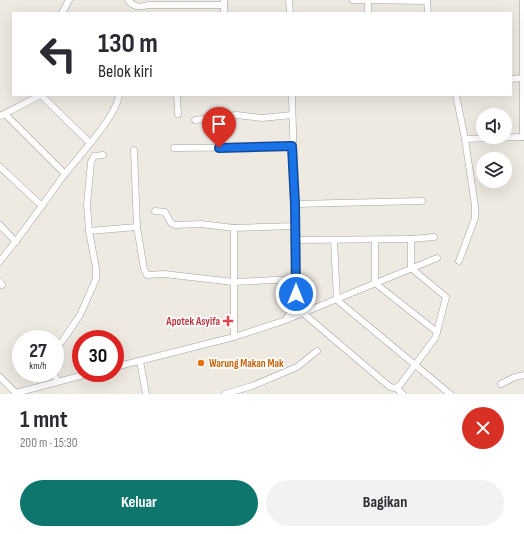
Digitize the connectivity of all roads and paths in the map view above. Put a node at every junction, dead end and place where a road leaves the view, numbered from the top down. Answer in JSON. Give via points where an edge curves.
{"nodes":[{"id":1,"x":69,"y":0,"type":"edge"},
{"id":2,"x":128,"y":0,"type":"edge"},
{"id":3,"x":289,"y":0,"type":"edge"},
{"id":4,"x":353,"y":0,"type":"edge"},
{"id":5,"x":368,"y":0,"type":"edge"},
{"id":6,"x":428,"y":0,"type":"edge"},
{"id":7,"x":523,"y":0,"type":"edge"},
{"id":8,"x":224,"y":3,"type":"edge"},
{"id":9,"x":63,"y":12,"type":"edge"},
{"id":10,"x":290,"y":12,"type":"edge"},
{"id":11,"x":368,"y":12,"type":"edge"},
{"id":12,"x":428,"y":12,"type":"edge"},
{"id":13,"x":523,"y":51,"type":"edge"},
{"id":14,"x":523,"y":78,"type":"junction"},
{"id":15,"x":512,"y":79,"type":"edge"},
{"id":16,"x":39,"y":96,"type":"edge"},
{"id":17,"x":42,"y":96,"type":"edge"},
{"id":18,"x":119,"y":96,"type":"edge"},
{"id":19,"x":177,"y":96,"type":"edge"},
{"id":20,"x":292,"y":96,"type":"edge"},
{"id":21,"x":456,"y":96,"type":"edge"},
{"id":22,"x":178,"y":114,"type":"dead end"},
{"id":23,"x":2,"y":115,"type":"edge"},
{"id":24,"x":292,"y":116,"type":"junction"},
{"id":25,"x":195,"y":120,"type":"dead end"},
{"id":26,"x":524,"y":138,"type":"edge"},
{"id":27,"x":465,"y":139,"type":"junction"},
{"id":28,"x":90,"y":143,"type":"junction"},
{"id":29,"x":292,"y":146,"type":"junction"},
{"id":30,"x":174,"y":148,"type":"dead end"},
{"id":31,"x":134,"y":150,"type":"dead end"},
{"id":32,"x":103,"y":155,"type":"dead end"},
{"id":33,"x":0,"y":167,"type":"edge"},
{"id":34,"x":65,"y":174,"type":"junction"},
{"id":35,"x":422,"y":201,"type":"dead end"},
{"id":36,"x":295,"y":204,"type":"junction"},
{"id":37,"x":42,"y":206,"type":"junction"},
{"id":38,"x":155,"y":211,"type":"dead end"},
{"id":39,"x":0,"y":225,"type":"edge"},
{"id":40,"x":295,"y":226,"type":"junction"},
{"id":41,"x":137,"y":227,"type":"junction"},
{"id":42,"x":234,"y":228,"type":"junction"},
{"id":43,"x":89,"y":231,"type":"junction"},
{"id":44,"x":434,"y":237,"type":"dead end"},
{"id":45,"x":411,"y":239,"type":"junction"},
{"id":46,"x":296,"y":240,"type":"junction"},
{"id":47,"x":334,"y":240,"type":"junction"},
{"id":48,"x":375,"y":240,"type":"junction"},
{"id":49,"x":16,"y":242,"type":"junction"},
{"id":50,"x":437,"y":258,"type":"dead end"},
{"id":51,"x":0,"y":261,"type":"edge"},
{"id":52,"x":460,"y":261,"type":"dead end"},
{"id":53,"x":411,"y":268,"type":"junction"},
{"id":54,"x":296,"y":279,"type":"junction"},
{"id":55,"x":234,"y":282,"type":"junction"},
{"id":56,"x":375,"y":283,"type":"junction"},
{"id":57,"x":337,"y":300,"type":"junction"},
{"id":58,"x":303,"y":313,"type":"junction"},
{"id":59,"x":283,"y":321,"type":"junction"},
{"id":60,"x":437,"y":332,"type":"junction"},
{"id":61,"x":234,"y":337,"type":"junction"},
{"id":62,"x":64,"y":340,"type":"edge"},
{"id":63,"x":317,"y":351,"type":"dead end"},
{"id":64,"x":140,"y":361,"type":"junction"},
{"id":65,"x":124,"y":365,"type":"edge"},
{"id":66,"x":415,"y":365,"type":"junction"},
{"id":67,"x":524,"y":375,"type":"edge"},
{"id":68,"x":0,"y":377,"type":"edge"},
{"id":69,"x":55,"y":382,"type":"edge"},
{"id":70,"x":501,"y":384,"type":"dead end"},
{"id":71,"x":396,"y":388,"type":"junction"},
{"id":72,"x":17,"y":393,"type":"edge"},
{"id":73,"x":146,"y":394,"type":"edge"},
{"id":74,"x":225,"y":394,"type":"edge"},
{"id":75,"x":403,"y":394,"type":"edge"},
{"id":76,"x":450,"y":394,"type":"edge"}],
"edges":[{"from":1,"to":9,"type":"street"},
{"from":2,"to":8,"type":"street","via":[[136,7]]},
{"from":3,"to":10,"type":"street"},
{"from":4,"to":5,"type":"street"},
{"from":5,"to":6,"type":"street"},
{"from":5,"to":11,"type":"street"},
{"from":6,"to":12,"type":"street"},
{"from":7,"to":13,"type":"street"},
{"from":13,"to":14,"type":"street"},
{"from":14,"to":15,"type":"street"},
{"from":14,"to":26,"type":"street"},
{"from":16,"to":23,"type":"street"},
{"from":17,"to":28,"type":"street"},
{"from":18,"to":28,"type":"street","via":[[116,107]]},
{"from":19,"to":22,"type":"street"},
{"from":20,"to":24,"type":"street"},
{"from":21,"to":27,"type":"street"},
{"from":23,"to":34,"type":"street"},
{"from":24,"to":25,"type":"street","via":[[262,118],[236,115]]},
{"from":24,"to":29,"type":"street"},
{"from":26,"to":27,"type":"street"},
{"from":27,"to":52,"type":"street","via":[[475,218]]},
{"from":28,"to":34,"type":"street"},
{"from":29,"to":30,"type":"street"},
{"from":29,"to":36,"type":"street"},
{"from":31,"to":41,"type":"street"},
{"from":32,"to":43,"type":"street","via":[[94,156],[91,162],[87,205]]},
{"from":33,"to":37,"type":"street"},
{"from":34,"to":37,"type":"street"},
{"from":35,"to":36,"type":"street"},
{"from":36,"to":40,"type":"street"},
{"from":37,"to":49,"type":"street"},
{"from":38,"to":42,"type":"street","via":[[165,212],[175,225],[201,224]]},
{"from":39,"to":49,"type":"street"},
{"from":40,"to":42,"type":"street"},
{"from":40,"to":46,"type":"street"},
{"from":41,"to":43,"type":"street"},
{"from":41,"to":55,"type":"street","via":[[147,275],[164,274]]},
{"from":42,"to":55,"type":"street"},
{"from":43,"to":62,"type":"street","via":[[96,280],[80,315]]},
{"from":44,"to":45,"type":"street"},
{"from":45,"to":48,"type":"street"},
{"from":45,"to":53,"type":"street"},
{"from":46,"to":47,"type":"street"},
{"from":46,"to":54,"type":"street"},
{"from":47,"to":48,"type":"street"},
{"from":47,"to":57,"type":"street"},
{"from":48,"to":56,"type":"street"},
{"from":49,"to":51,"type":"street"},
{"from":50,"to":53,"type":"street"},
{"from":53,"to":56,"type":"street"},
{"from":53,"to":60,"type":"street","via":[[446,297]]},
{"from":54,"to":55,"type":"street"},
{"from":54,"to":59,"type":"street","via":[[293,308]]},
{"from":55,"to":61,"type":"street"},
{"from":56,"to":57,"type":"street"},
{"from":56,"to":60,"type":"street"},
{"from":57,"to":58,"type":"street"},
{"from":57,"to":66,"type":"street"},
{"from":58,"to":59,"type":"street"},
{"from":58,"to":71,"type":"street","via":[[390,386]]},
{"from":59,"to":61,"type":"street"},
{"from":60,"to":66,"type":"street"},
{"from":61,"to":64,"type":"street"},
{"from":63,"to":74,"type":"street","via":[[297,367]]},
{"from":64,"to":65,"type":"street"},
{"from":64,"to":73,"type":"street"},
{"from":66,"to":71,"type":"street"},
{"from":66,"to":76,"type":"street"},
{"from":67,"to":70,"type":"street"},
{"from":68,"to":72,"type":"street"},
{"from":69,"to":72,"type":"street"},
{"from":71,"to":75,"type":"street"}]}
